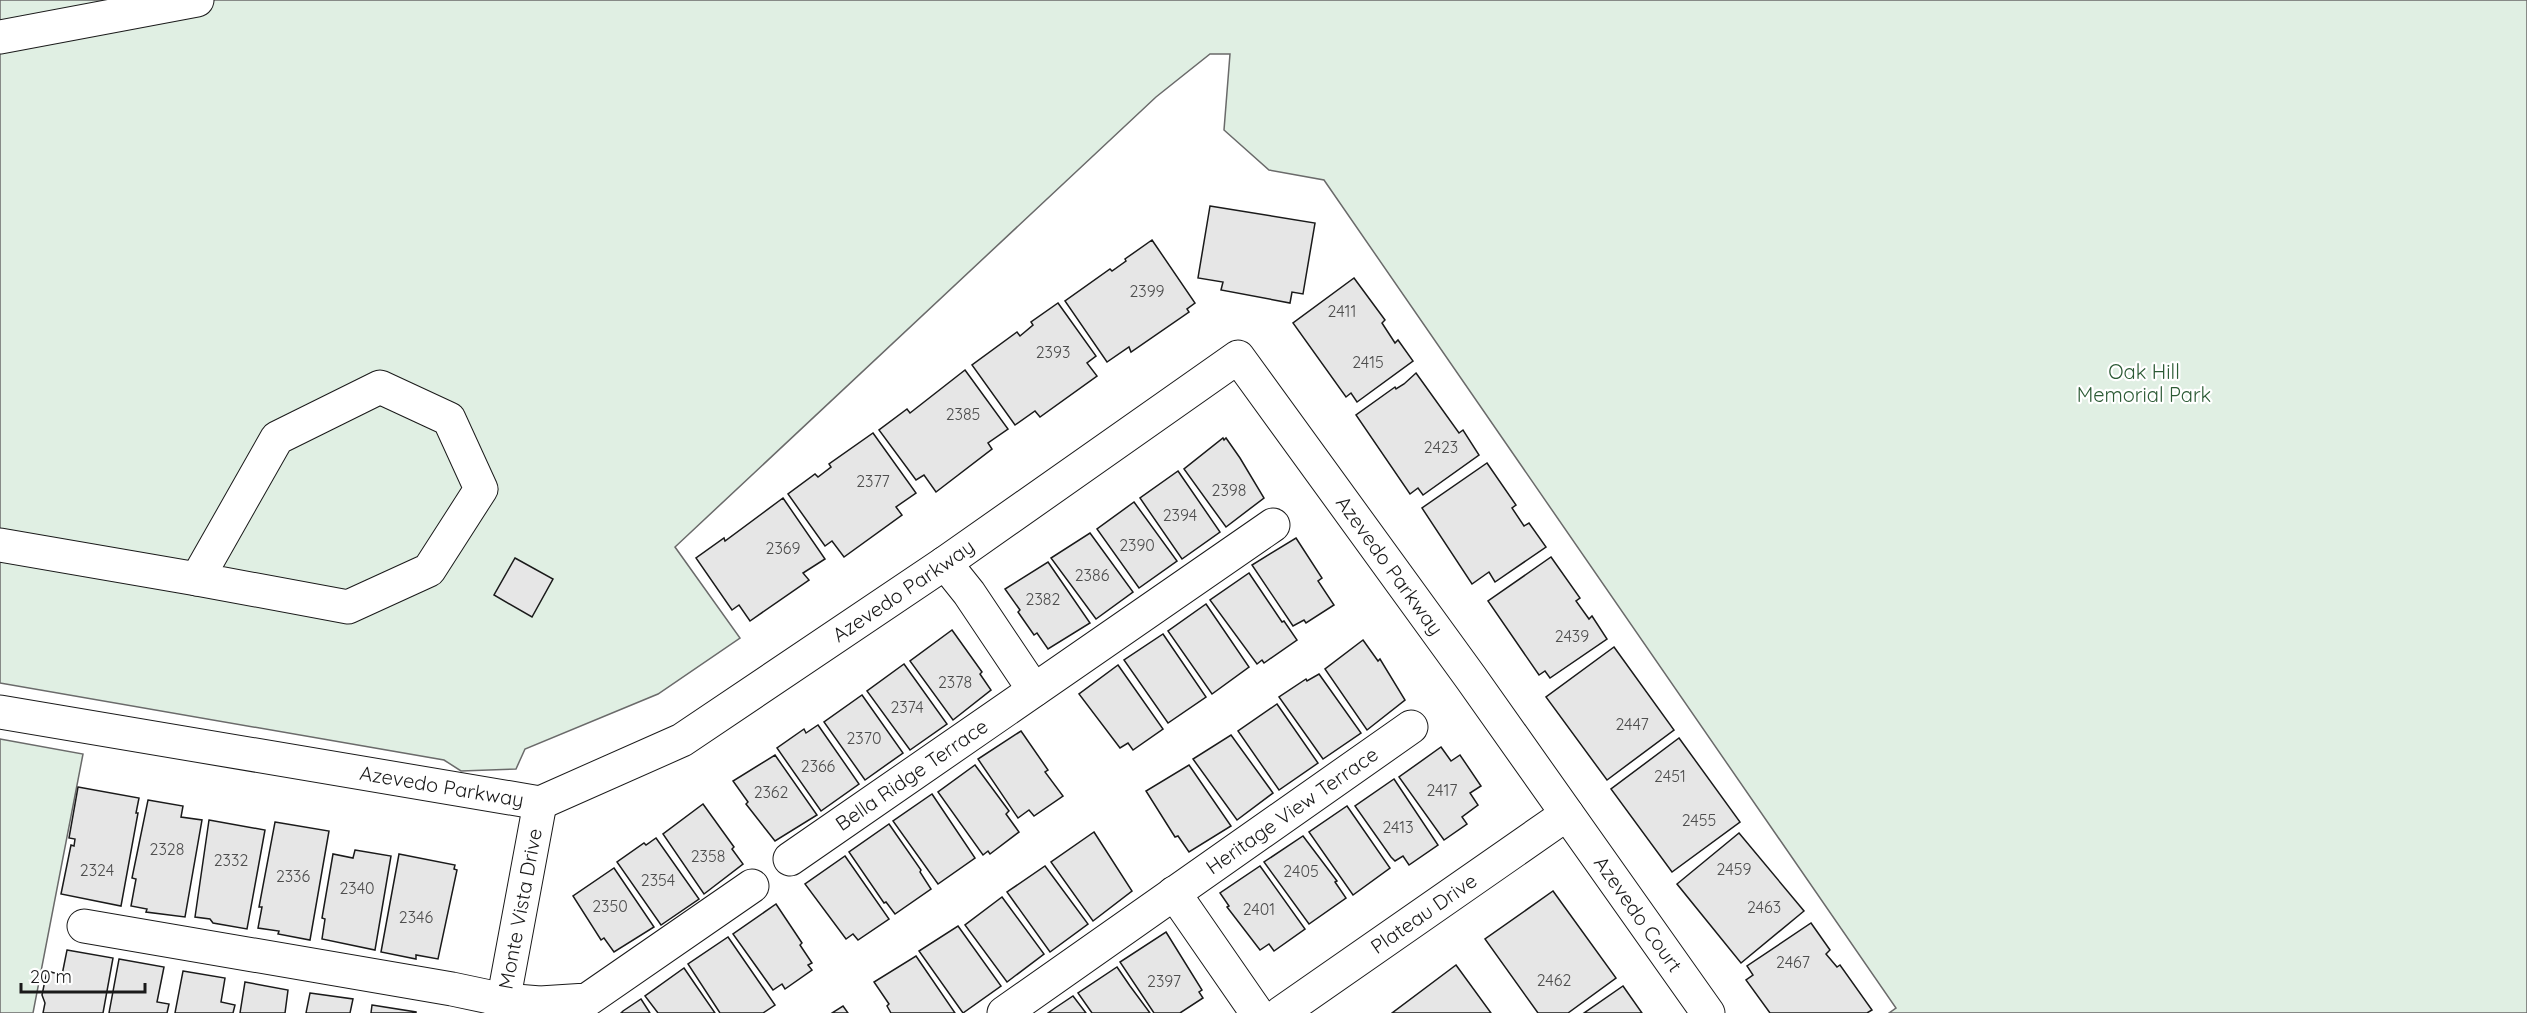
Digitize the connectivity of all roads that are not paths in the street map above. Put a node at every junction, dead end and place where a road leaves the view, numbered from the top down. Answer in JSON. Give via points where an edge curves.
{"nodes":[{"id":1,"x":197,"y":0,"type":"edge"},
{"id":2,"x":0,"y":37,"type":"edge"},
{"id":3,"x":1273,"y":525,"type":"dead end"},
{"id":4,"x":0,"y":545,"type":"edge"},
{"id":5,"x":945,"y":563,"type":"junction"},
{"id":6,"x":197,"y":579,"type":"junction"},
{"id":7,"x":1034,"y":690,"type":"junction"},
{"id":8,"x":0,"y":712,"type":"edge"},
{"id":9,"x":1411,"y":727,"type":"dead end"},
{"id":10,"x":540,"y":802,"type":"junction"},
{"id":11,"x":1568,"y":814,"type":"junction"},
{"id":12,"x":790,"y":859,"type":"dead end"},
{"id":13,"x":752,"y":886,"type":"dead end"},
{"id":14,"x":1174,"y":893,"type":"junction"},
{"id":15,"x":84,"y":926,"type":"dead end"},
{"id":16,"x":502,"y":1006,"type":"edge"},
{"id":17,"x":1004,"y":1013,"type":"edge"},
{"id":18,"x":1257,"y":1013,"type":"edge"},
{"id":19,"x":1281,"y":1013,"type":"edge"},
{"id":20,"x":1708,"y":1013,"type":"edge"}],
"edges":[{"from":1,"to":2,"type":"street"},
{"from":3,"to":7,"type":"street","name":"Bella Ridge Terrace"},
{"from":4,"to":6,"type":"street"},
{"from":5,"to":7,"type":"street"},
{"from":5,"to":10,"type":"street","name":"Azevedo Parkway","via":[[682,740]]},
{"from":5,"to":11,"type":"street","name":"Azevedo Parkway","via":[[1238,357]]},
{"from":6,"to":6,"type":"street","via":[[348,607],[429,570],[481,489],[449,419],[380,387],[277,438]]},
{"from":7,"to":12,"type":"street","name":"Bella Ridge Terrace"},
{"from":8,"to":10,"type":"street","name":"Azevedo Parkway"},
{"from":9,"to":14,"type":"street","name":"Heritage View Terrace"},
{"from":10,"to":16,"type":"street","name":"Monte Vista Drive"},
{"from":11,"to":19,"type":"street","name":"Plateau Drive"},
{"from":11,"to":20,"type":"street","name":"Azevedo Court"},
{"from":13,"to":16,"type":"street","via":[[587,1000]]},
{"from":14,"to":17,"type":"street","name":"Heritage View Terrace"},
{"from":14,"to":18,"type":"street"},
{"from":15,"to":16,"type":"street","via":[[452,989]]}]}
